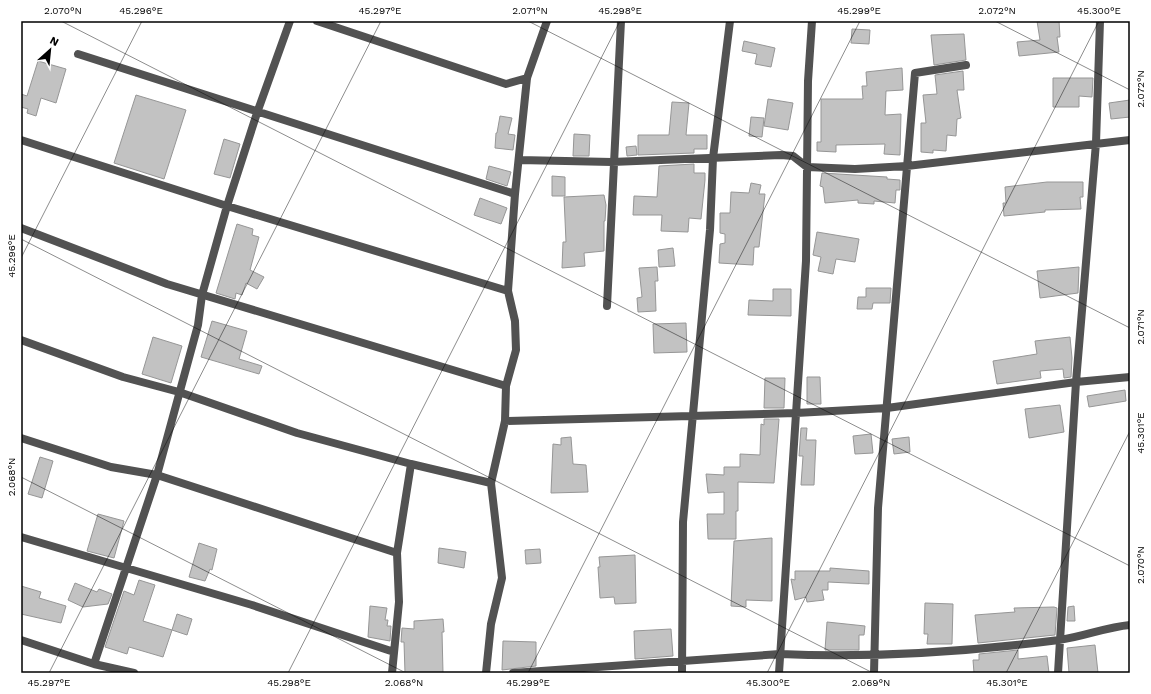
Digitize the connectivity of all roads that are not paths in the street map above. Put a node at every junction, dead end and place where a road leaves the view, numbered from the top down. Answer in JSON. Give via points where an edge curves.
{"nodes":[{"id":1,"x":290,"y":21,"type":"edge"},
{"id":2,"x":317,"y":21,"type":"edge"},
{"id":3,"x":547,"y":21,"type":"edge"},
{"id":4,"x":621,"y":21,"type":"edge"},
{"id":5,"x":730,"y":21,"type":"edge"},
{"id":6,"x":812,"y":21,"type":"edge"},
{"id":7,"x":1100,"y":21,"type":"edge"},
{"id":8,"x":78,"y":54,"type":"dead end"},
{"id":9,"x":966,"y":65,"type":"dead end"},
{"id":10,"x":527,"y":78,"type":"junction"},
{"id":11,"x":257,"y":113,"type":"junction"},
{"id":12,"x":21,"y":140,"type":"edge"},
{"id":13,"x":1130,"y":140,"type":"edge"},
{"id":14,"x":1096,"y":143,"type":"junction"},
{"id":15,"x":713,"y":158,"type":"junction"},
{"id":16,"x":519,"y":160,"type":"junction"},
{"id":17,"x":612,"y":162,"type":"junction"},
{"id":18,"x":907,"y":166,"type":"junction"},
{"id":19,"x":807,"y":167,"type":"junction"},
{"id":20,"x":515,"y":194,"type":"junction"},
{"id":21,"x":227,"y":206,"type":"junction"},
{"id":22,"x":21,"y":228,"type":"edge"},
{"id":23,"x":508,"y":291,"type":"junction"},
{"id":24,"x":202,"y":295,"type":"junction"},
{"id":25,"x":607,"y":306,"type":"dead end"},
{"id":26,"x":21,"y":340,"type":"edge"},
{"id":27,"x":1130,"y":377,"type":"edge"},
{"id":28,"x":1076,"y":382,"type":"junction"},
{"id":29,"x":506,"y":386,"type":"junction"},
{"id":30,"x":179,"y":392,"type":"junction"},
{"id":31,"x":887,"y":408,"type":"junction"},
{"id":32,"x":796,"y":413,"type":"junction"},
{"id":33,"x":692,"y":416,"type":"junction"},
{"id":34,"x":505,"y":421,"type":"junction"},
{"id":35,"x":21,"y":438,"type":"edge"},
{"id":36,"x":411,"y":464,"type":"junction"},
{"id":37,"x":156,"y":475,"type":"junction"},
{"id":38,"x":491,"y":483,"type":"junction"},
{"id":39,"x":21,"y":537,"type":"edge"},
{"id":40,"x":397,"y":553,"type":"junction"},
{"id":41,"x":127,"y":567,"type":"junction"},
{"id":42,"x":1130,"y":625,"type":"edge"},
{"id":43,"x":21,"y":640,"type":"edge"},
{"id":44,"x":1060,"y":640,"type":"junction"},
{"id":45,"x":394,"y":652,"type":"junction"},
{"id":46,"x":780,"y":654,"type":"junction"},
{"id":47,"x":875,"y":655,"type":"junction"},
{"id":48,"x":683,"y":661,"type":"junction"},
{"id":49,"x":94,"y":664,"type":"junction"},
{"id":50,"x":134,"y":673,"type":"edge"},
{"id":51,"x":392,"y":673,"type":"edge"},
{"id":52,"x":486,"y":673,"type":"edge"},
{"id":53,"x":514,"y":673,"type":"edge"},
{"id":54,"x":682,"y":673,"type":"edge"},
{"id":55,"x":779,"y":673,"type":"edge"},
{"id":56,"x":874,"y":673,"type":"edge"},
{"id":57,"x":1058,"y":673,"type":"edge"}],
"edges":[{"from":1,"to":11,"type":"street"},
{"from":2,"to":10,"type":"street","via":[[506,84]]},
{"from":3,"to":10,"type":"street"},
{"from":4,"to":17,"type":"street"},
{"from":5,"to":15,"type":"street"},
{"from":6,"to":19,"type":"street"},
{"from":7,"to":14,"type":"street"},
{"from":8,"to":11,"type":"street"},
{"from":9,"to":18,"type":"street","via":[[915,73]]},
{"from":10,"to":16,"type":"street"},
{"from":11,"to":20,"type":"street"},
{"from":11,"to":21,"type":"street"},
{"from":12,"to":21,"type":"street"},
{"from":13,"to":14,"type":"street"},
{"from":14,"to":18,"type":"street"},
{"from":14,"to":28,"type":"street"},
{"from":15,"to":17,"type":"street"},
{"from":15,"to":19,"type":"street","via":[[788,155]]},
{"from":15,"to":33,"type":"street","via":[[710,230]]},
{"from":16,"to":17,"type":"street"},
{"from":16,"to":20,"type":"street"},
{"from":17,"to":25,"type":"street"},
{"from":18,"to":19,"type":"street","via":[[855,169]]},
{"from":18,"to":31,"type":"street"},
{"from":19,"to":32,"type":"street","via":[[807,233]]},
{"from":20,"to":23,"type":"street"},
{"from":21,"to":23,"type":"street"},
{"from":21,"to":24,"type":"street"},
{"from":22,"to":24,"type":"street"},
{"from":23,"to":29,"type":"street","via":[[515,321],[516,350]]},
{"from":24,"to":29,"type":"street"},
{"from":24,"to":30,"type":"street","via":[[198,325]]},
{"from":26,"to":30,"type":"street","via":[[123,377]]},
{"from":27,"to":28,"type":"street"},
{"from":28,"to":31,"type":"street"},
{"from":28,"to":44,"type":"street"},
{"from":29,"to":34,"type":"street"},
{"from":30,"to":36,"type":"street","via":[[297,433]]},
{"from":30,"to":37,"type":"street"},
{"from":31,"to":32,"type":"street"},
{"from":31,"to":47,"type":"street","via":[[878,508]]},
{"from":32,"to":33,"type":"street"},
{"from":32,"to":46,"type":"street"},
{"from":33,"to":34,"type":"street"},
{"from":33,"to":48,"type":"street","via":[[683,522]]},
{"from":34,"to":38,"type":"street"},
{"from":35,"to":37,"type":"street","via":[[111,467]]},
{"from":36,"to":38,"type":"street"},
{"from":36,"to":40,"type":"street"},
{"from":37,"to":40,"type":"street"},
{"from":37,"to":41,"type":"street"},
{"from":38,"to":52,"type":"street","via":[[502,578],[491,624]]},
{"from":39,"to":41,"type":"street"},
{"from":40,"to":45,"type":"street","via":[[399,602]]},
{"from":41,"to":45,"type":"street"},
{"from":41,"to":49,"type":"street"},
{"from":42,"to":44,"type":"street"},
{"from":43,"to":49,"type":"street"},
{"from":44,"to":47,"type":"street"},
{"from":44,"to":57,"type":"street"},
{"from":45,"to":51,"type":"street"},
{"from":46,"to":47,"type":"street"},
{"from":46,"to":48,"type":"street"},
{"from":46,"to":55,"type":"street"},
{"from":47,"to":56,"type":"street"},
{"from":48,"to":53,"type":"street"},
{"from":48,"to":54,"type":"street"},
{"from":49,"to":50,"type":"street"}]}
